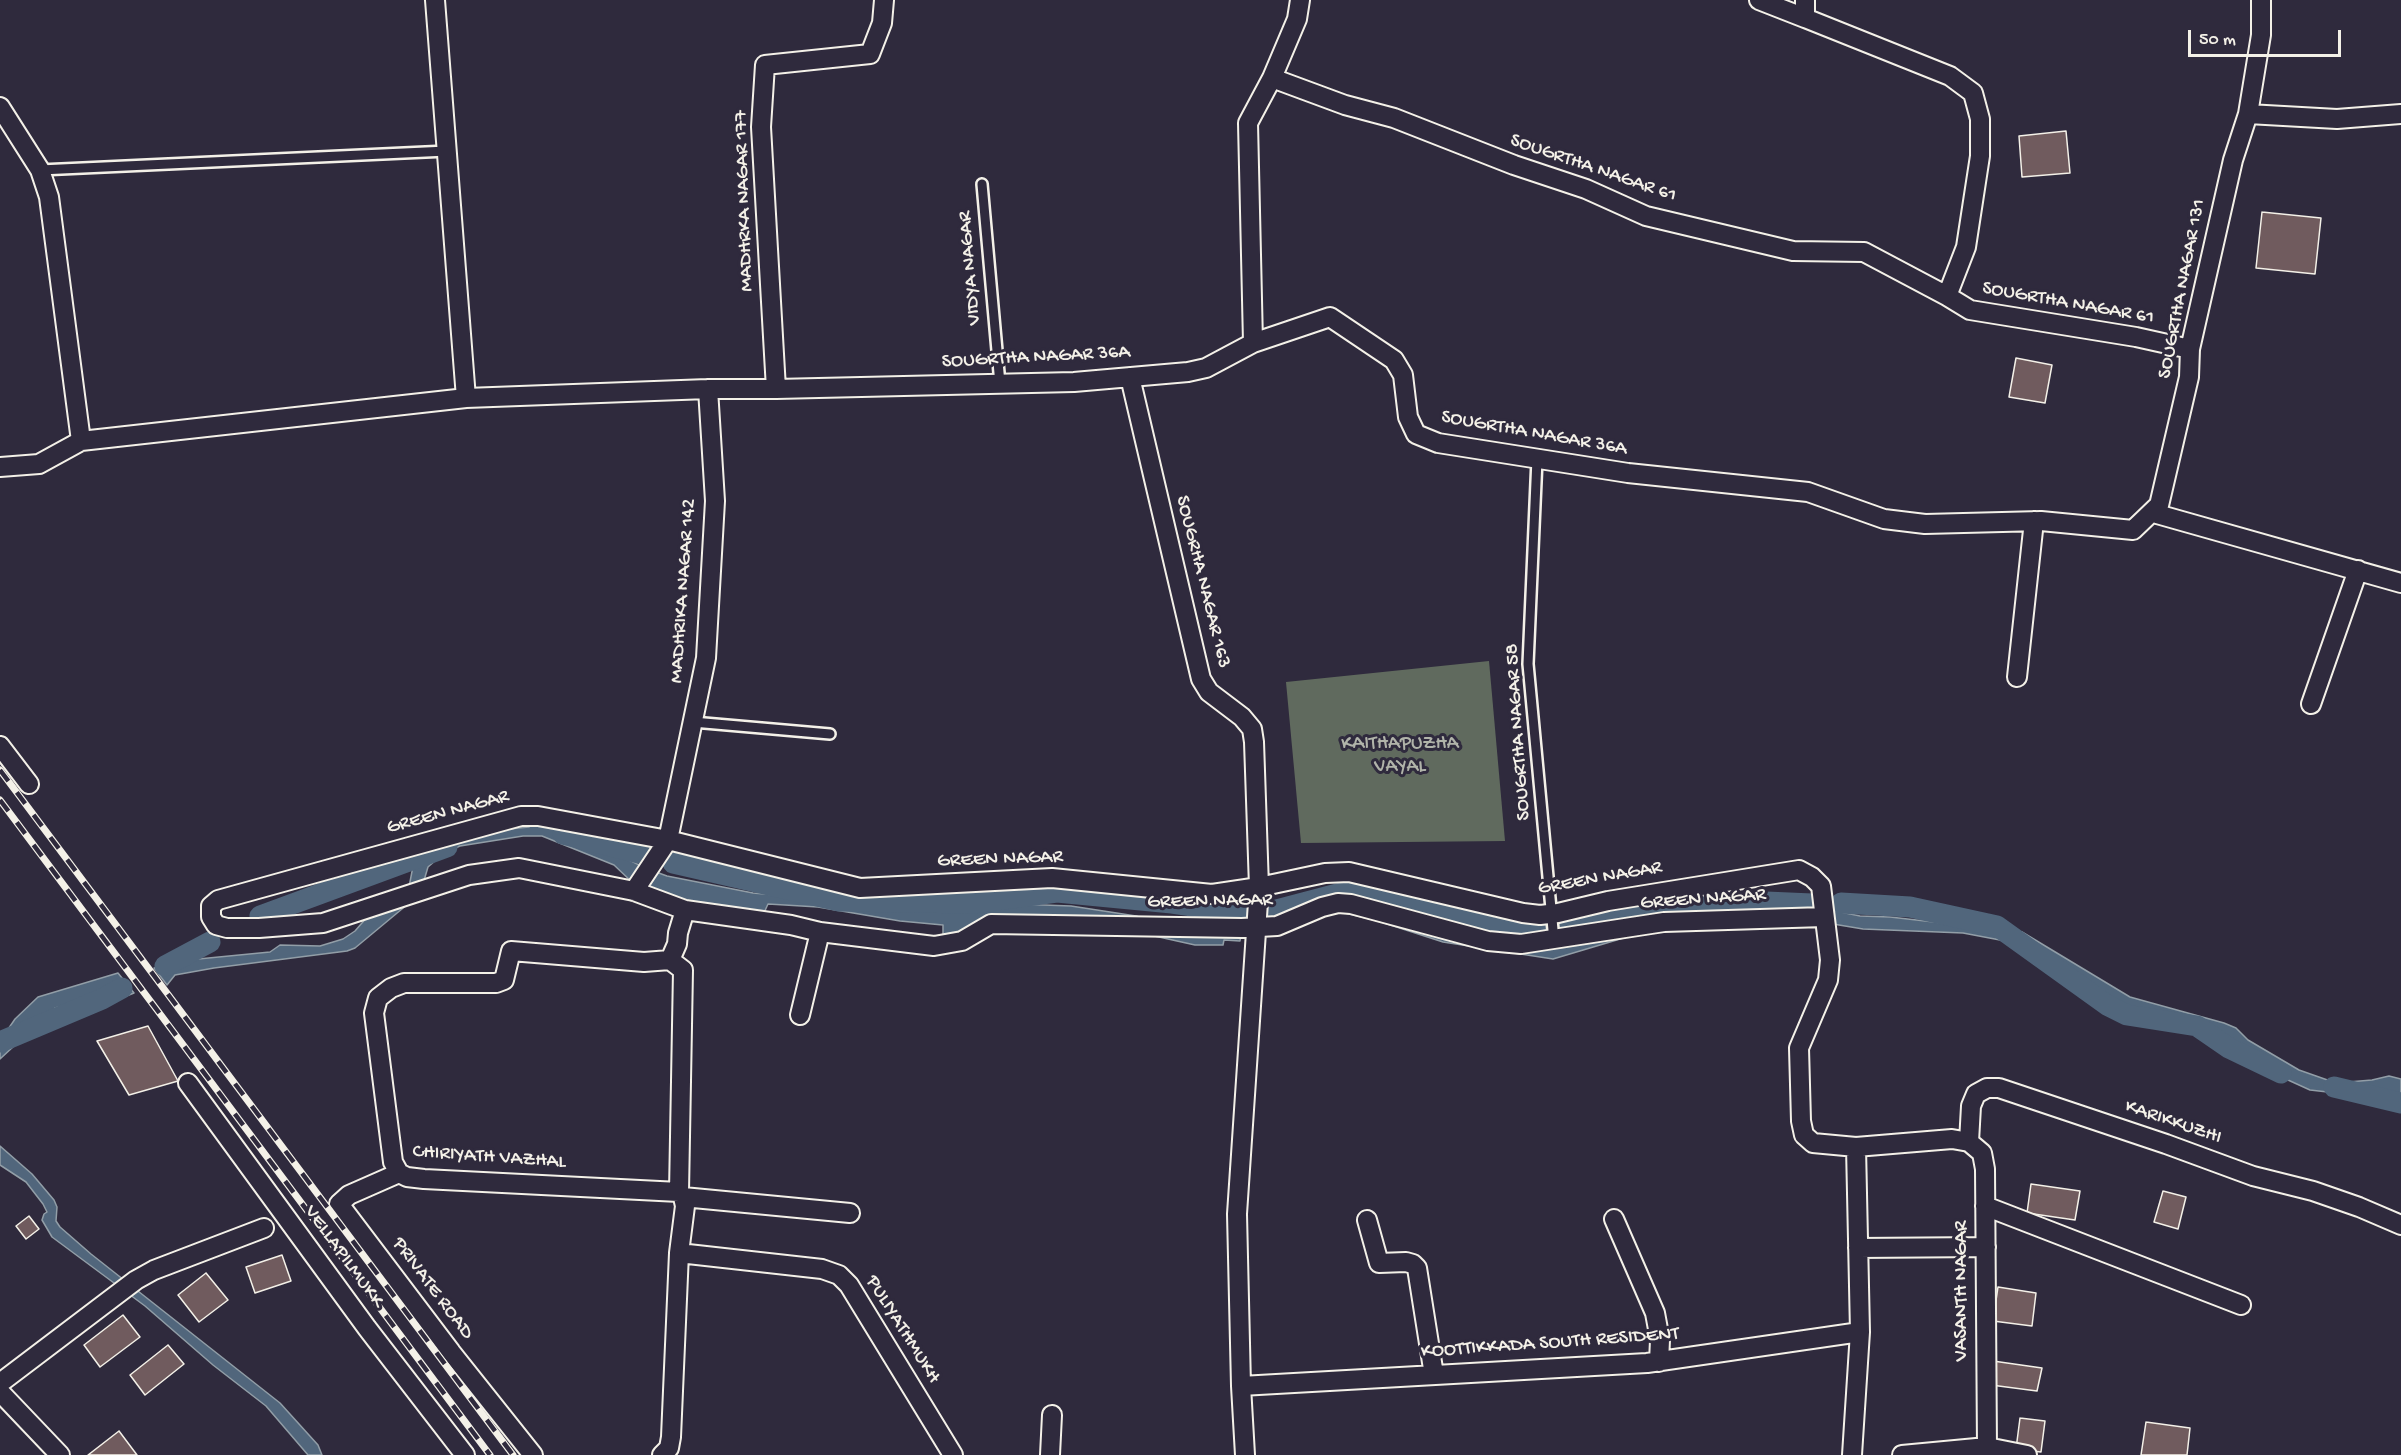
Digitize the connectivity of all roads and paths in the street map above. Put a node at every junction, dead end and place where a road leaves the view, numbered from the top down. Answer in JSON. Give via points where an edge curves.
{"nodes":[{"id":1,"x":435,"y":0,"type":"edge"},
{"id":2,"x":884,"y":0,"type":"edge"},
{"id":3,"x":1300,"y":0,"type":"edge"},
{"id":4,"x":1759,"y":0,"type":"edge"},
{"id":5,"x":2261,"y":0,"type":"edge"},
{"id":6,"x":1805,"y":9,"type":"edge"},
{"id":7,"x":1272,"y":78,"type":"junction"},
{"id":8,"x":0,"y":107,"type":"edge"},
{"id":9,"x":2248,"y":114,"type":"junction"},
{"id":10,"x":2401,"y":114,"type":"edge"},
{"id":11,"x":447,"y":151,"type":"junction"},
{"id":12,"x":40,"y":170,"type":"junction"},
{"id":13,"x":982,"y":184,"type":"dead end"},
{"id":14,"x":1947,"y":296,"type":"junction"},
{"id":15,"x":1253,"y":343,"type":"junction"},
{"id":16,"x":2190,"y":349,"type":"junction"},
{"id":17,"x":1130,"y":377,"type":"junction"},
{"id":18,"x":1000,"y":384,"type":"junction"},
{"id":19,"x":708,"y":389,"type":"junction"},
{"id":20,"x":776,"y":389,"type":"junction"},
{"id":21,"x":466,"y":398,"type":"junction"},
{"id":22,"x":81,"y":441,"type":"junction"},
{"id":23,"x":1537,"y":459,"type":"junction"},
{"id":24,"x":0,"y":467,"type":"edge"},
{"id":25,"x":2157,"y":514,"type":"junction"},
{"id":26,"x":2034,"y":521,"type":"junction"},
{"id":27,"x":2358,"y":570,"type":"junction"},
{"id":28,"x":2401,"y":583,"type":"edge"},
{"id":29,"x":2017,"y":676,"type":"dead end"},
{"id":30,"x":2310,"y":704,"type":"dead end"},
{"id":31,"x":693,"y":722,"type":"junction"},
{"id":32,"x":830,"y":734,"type":"dead end"},
{"id":33,"x":0,"y":746,"type":"edge"},
{"id":34,"x":29,"y":784,"type":"dead end"},
{"id":35,"x":668,"y":840,"type":"junction"},
{"id":36,"x":1259,"y":887,"type":"junction"},
{"id":37,"x":634,"y":891,"type":"junction"},
{"id":38,"x":685,"y":910,"type":"junction"},
{"id":39,"x":1824,"y":917,"type":"junction"},
{"id":40,"x":1552,"y":922,"type":"junction"},
{"id":41,"x":1256,"y":928,"type":"junction"},
{"id":42,"x":820,"y":932,"type":"junction"},
{"id":43,"x":670,"y":960,"type":"junction"},
{"id":44,"x":800,"y":1015,"type":"dead end"},
{"id":45,"x":188,"y":1083,"type":"dead end"},
{"id":46,"x":1969,"y":1142,"type":"junction"},
{"id":47,"x":1856,"y":1147,"type":"junction"},
{"id":48,"x":399,"y":1173,"type":"junction"},
{"id":49,"x":681,"y":1195,"type":"junction"},
{"id":50,"x":1985,"y":1206,"type":"junction"},
{"id":51,"x":850,"y":1213,"type":"dead end"},
{"id":52,"x":1614,"y":1219,"type":"dead end"},
{"id":53,"x":1367,"y":1220,"type":"dead end"},
{"id":54,"x":2401,"y":1225,"type":"edge"},
{"id":55,"x":264,"y":1228,"type":"dead end"},
{"id":56,"x":1986,"y":1247,"type":"junction"},
{"id":57,"x":1858,"y":1248,"type":"junction"},
{"id":58,"x":679,"y":1253,"type":"junction"},
{"id":59,"x":2241,"y":1305,"type":"dead end"},
{"id":60,"x":1860,"y":1332,"type":"junction"},
{"id":61,"x":1659,"y":1362,"type":"junction"},
{"id":62,"x":1434,"y":1375,"type":"junction"},
{"id":63,"x":0,"y":1383,"type":"edge"},
{"id":64,"x":1241,"y":1386,"type":"junction"},
{"id":65,"x":0,"y":1392,"type":"edge"},
{"id":66,"x":1052,"y":1415,"type":"dead end"},
{"id":67,"x":1987,"y":1447,"type":"junction"},
{"id":68,"x":60,"y":1455,"type":"edge"},
{"id":69,"x":465,"y":1455,"type":"edge"},
{"id":70,"x":533,"y":1455,"type":"edge"},
{"id":71,"x":662,"y":1455,"type":"edge"},
{"id":72,"x":953,"y":1455,"type":"edge"},
{"id":73,"x":1050,"y":1455,"type":"edge"},
{"id":74,"x":1245,"y":1455,"type":"edge"},
{"id":75,"x":1852,"y":1455,"type":"edge"},
{"id":76,"x":1902,"y":1455,"type":"edge"},
{"id":77,"x":2027,"y":1455,"type":"edge"}],
"edges":[{"from":1,"to":11,"type":"street"},
{"from":2,"to":20,"type":"street","name":"MADHRKA NAGAR 177","via":[[882,23],[870,54],[765,65],[761,127]]},
{"from":3,"to":7,"type":"street","via":[[1297,19]]},
{"from":4,"to":6,"type":"street"},
{"from":5,"to":9,"type":"street","name":"SOUGRTHA NAGAR 131","via":[[2261,35]]},
{"from":6,"to":14,"type":"street","via":[[1950,76],[1973,93],[1980,119],[1980,156],[1966,247]]},
{"from":7,"to":14,"type":"street","name":"SOUGRTHA NAGAR 61","via":[[1394,118],[1586,189],[1646,216],[1793,251],[1864,252]]},
{"from":7,"to":15,"type":"street","via":[[1248,123]]},
{"from":8,"to":12,"type":"street"},
{"from":9,"to":10,"type":"street","via":[[2337,119]]},
{"from":9,"to":16,"type":"street","name":"SOUGRTHA NAGAR 131","via":[[2233,160]]},
{"from":11,"to":12,"type":"lane"},
{"from":11,"to":21,"type":"street"},
{"from":12,"to":22,"type":"street","via":[[49,197]]},
{"from":13,"to":18,"type":"lane","name":"VIDYA NAGAR"},
{"from":14,"to":16,"type":"street","name":"SOUGRTHA NAGAR 61","via":[[1970,310]]},
{"from":15,"to":17,"type":"street","name":"SOUGRTHA NAGAR 36A","via":[[1206,368]]},
{"from":15,"to":23,"type":"street","name":"SOUGRTHA NAGAR 36A","via":[[1330,317],[1394,360],[1403,375],[1408,417],[1416,434],[1438,444]]},
{"from":16,"to":25,"type":"street","name":"SOUGRTHA NAGAR 131","via":[[2189,377]]},
{"from":17,"to":18,"type":"street","name":"SOUGRTHA NAGAR 36A"},
{"from":17,"to":36,"type":"street","name":"SOUGRHA NAGAR 163","via":[[1201,679],[1209,692],[1252,729]]},
{"from":18,"to":20,"type":"street","name":"SOUGRTHA NAGAR 36A"},
{"from":19,"to":20,"type":"street","name":"SOUGRTHA NAGAR 36A"},
{"from":19,"to":21,"type":"street","name":"SOUGRTHA NAGAR 36A"},
{"from":19,"to":31,"type":"street","name":"MADHRIKA NAGAR 142","via":[[715,501],[706,658]]},
{"from":21,"to":22,"type":"street","name":"SOUGRTHA NAGAR 36A"},
{"from":22,"to":24,"type":"street","via":[[39,464]]},
{"from":23,"to":26,"type":"street","name":"SOUGRTHA NAGAR 36A","via":[[1808,492],[1884,519],[1925,524]]},
{"from":23,"to":40,"type":"lane","name":"SOUGRTHA NAGAR 58","via":[[1528,664]]},
{"from":25,"to":26,"type":"street","name":"SOUGRTHA NAGAR 36A","via":[[2157,506],[2133,530]]},
{"from":25,"to":27,"type":"street"},
{"from":26,"to":29,"type":"street"},
{"from":27,"to":28,"type":"street"},
{"from":27,"to":30,"type":"street"},
{"from":31,"to":32,"type":"lane"},
{"from":31,"to":35,"type":"street","name":"MADHRIKA NAGAR 142"},
{"from":33,"to":34,"type":"street"},
{"from":35,"to":36,"type":"street","name":"GREEN NAGAR","via":[[860,888],[1052,878],[1212,894]]},
{"from":35,"to":37,"type":"street","name":"MADHRIKA NAGAR 142"},
{"from":35,"to":37,"type":"street","name":"GREEN NAGAR","via":[[521,816],[218,900],[211,906],[211,917],[216,925],[227,928],[323,923],[469,875],[519,868]]},
{"from":36,"to":40,"type":"street","name":"GREEN NAGAR","via":[[1349,872]]},
{"from":36,"to":41,"type":"street","name":"SOUGRHA NAGAR 163"},
{"from":37,"to":38,"type":"street","name":"GREEN NAGAR"},
{"from":38,"to":42,"type":"street","name":"GREEN NAGAR"},
{"from":38,"to":43,"type":"street"},
{"from":39,"to":40,"type":"street","name":"GREEN NAGAR","via":[[1821,886],[1799,870],[1608,901]]},
{"from":39,"to":41,"type":"street","name":"GREEN NAGAR","via":[[1664,922],[1521,944],[1488,941],[1338,903],[1277,926]]},
{"from":39,"to":47,"type":"street","name":"GREEN NAGAR","via":[[1830,960],[1828,980],[1800,1048],[1801,1121],[1804,1135],[1813,1143]]},
{"from":41,"to":42,"type":"street","name":"GREEN NAGAR","via":[[991,924],[962,941],[934,946]]},
{"from":41,"to":64,"type":"street","name":"SOUGRHA NAGAR 163","via":[[1237,1214]]},
{"from":42,"to":44,"type":"street"},
{"from":43,"to":48,"type":"street","name":"CHIRIYATH VAZHAL","via":[[644,962],[511,951],[504,980],[496,983],[404,983],[378,998],[374,1013],[393,1162]]},
{"from":43,"to":49,"type":"street","via":[[683,970]]},
{"from":45,"to":69,"type":"street","name":"VELLAPILMUKK"},
{"from":46,"to":47,"type":"street","name":"GREEN NAGAR","via":[[1952,1139]]},
{"from":46,"to":50,"type":"street","name":"VASANTH NAGAR","via":[[1982,1153]]},
{"from":46,"to":54,"type":"street","name":"KARIKKUZHI","via":[[1971,1106],[1976,1094],[1986,1088],[2000,1088],[2253,1176],[2331,1197]]},
{"from":47,"to":57,"type":"street"},
{"from":48,"to":49,"type":"street","name":"CHIRIYATH VAZHAL","via":[[424,1179]]},
{"from":48,"to":70,"type":"street","name":"PRIVATE ROAD","via":[[349,1195],[339,1204]]},
{"from":49,"to":51,"type":"street"},
{"from":49,"to":58,"type":"street","via":[[685,1206]]},
{"from":50,"to":56,"type":"street","name":"VASANTH NAGAR"},
{"from":50,"to":59,"type":"street"},
{"from":52,"to":61,"type":"street","via":[[1655,1313]]},
{"from":53,"to":62,"type":"street","via":[[1379,1263],[1406,1262],[1417,1268]]},
{"from":55,"to":63,"type":"street","via":[[136,1280]]},
{"from":56,"to":57,"type":"street"},
{"from":56,"to":67,"type":"street","name":"VASANTH NAGAR"},
{"from":57,"to":60,"type":"street"},
{"from":58,"to":71,"type":"street","via":[[671,1437],[669,1448]]},
{"from":58,"to":72,"type":"street","name":"PULIYATHMUKH","via":[[822,1269],[839,1275],[849,1285]]},
{"from":60,"to":61,"type":"street","name":"KOOTTIKKADA SOUTH RESIDENT"},
{"from":60,"to":75,"type":"street"},
{"from":61,"to":62,"type":"street","name":"KOOTTIKKADA SOUTH RESIDENT"},
{"from":62,"to":64,"type":"street","name":"KOOTTIKKADA SOUTH RESIDENT"},
{"from":64,"to":74,"type":"street","name":"SOUGRHA NAGAR 163"},
{"from":65,"to":68,"type":"street"},
{"from":66,"to":73,"type":"street"},
{"from":67,"to":76,"type":"street"},
{"from":67,"to":77,"type":"street"}]}
